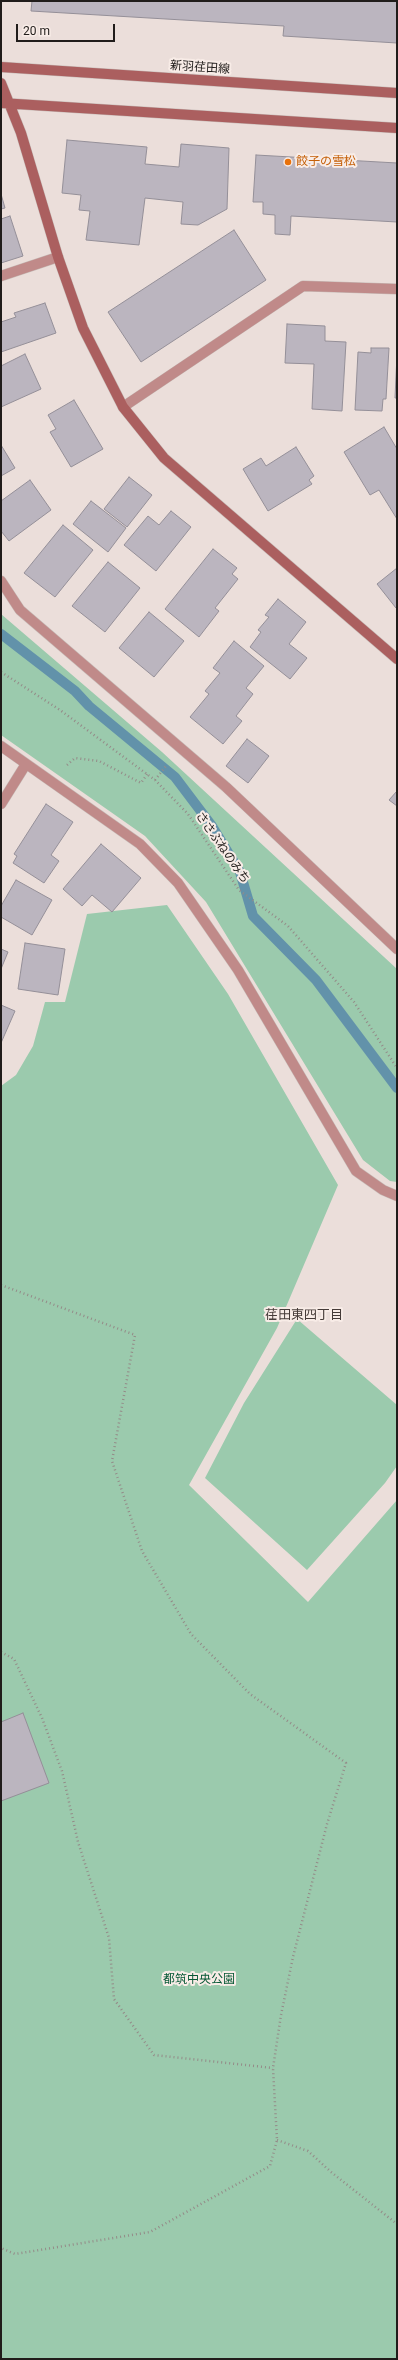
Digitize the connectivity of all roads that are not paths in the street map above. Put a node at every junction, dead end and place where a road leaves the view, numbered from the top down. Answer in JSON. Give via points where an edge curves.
{"nodes":[{"id":1,"x":1,"y":67,"type":"edge"},
{"id":2,"x":1,"y":84,"type":"edge"},
{"id":3,"x":397,"y":93,"type":"edge"},
{"id":4,"x":5,"y":104,"type":"edge"},
{"id":5,"x":397,"y":128,"type":"edge"},
{"id":6,"x":58,"y":257,"type":"junction"},
{"id":7,"x":1,"y":276,"type":"edge"},
{"id":8,"x":397,"y":288,"type":"edge"},
{"id":9,"x":123,"y":407,"type":"junction"},
{"id":10,"x":1,"y":581,"type":"edge"},
{"id":11,"x":397,"y":659,"type":"edge"},
{"id":12,"x":1,"y":746,"type":"edge"},
{"id":13,"x":26,"y":764,"type":"junction"},
{"id":14,"x":1,"y":804,"type":"edge"},
{"id":15,"x":397,"y":949,"type":"edge"},
{"id":16,"x":397,"y":1196,"type":"edge"}],
"edges":[{"from":1,"to":3,"type":"street","name":"新羽荏田線"},
{"from":2,"to":4,"type":"street"},
{"from":4,"to":5,"type":"street"},
{"from":4,"to":6,"type":"street","via":[[21,133]]},
{"from":6,"to":7,"type":"street"},
{"from":6,"to":9,"type":"street","via":[[83,328]]},
{"from":8,"to":9,"type":"street","via":[[303,286]]},
{"from":9,"to":11,"type":"street","via":[[164,458]]},
{"from":10,"to":15,"type":"street","via":[[20,610],[226,788]]},
{"from":12,"to":13,"type":"street"},
{"from":13,"to":14,"type":"street"},
{"from":13,"to":16,"type":"street","via":[[140,844],[178,883],[238,970],[356,1171],[383,1190]]}]}
